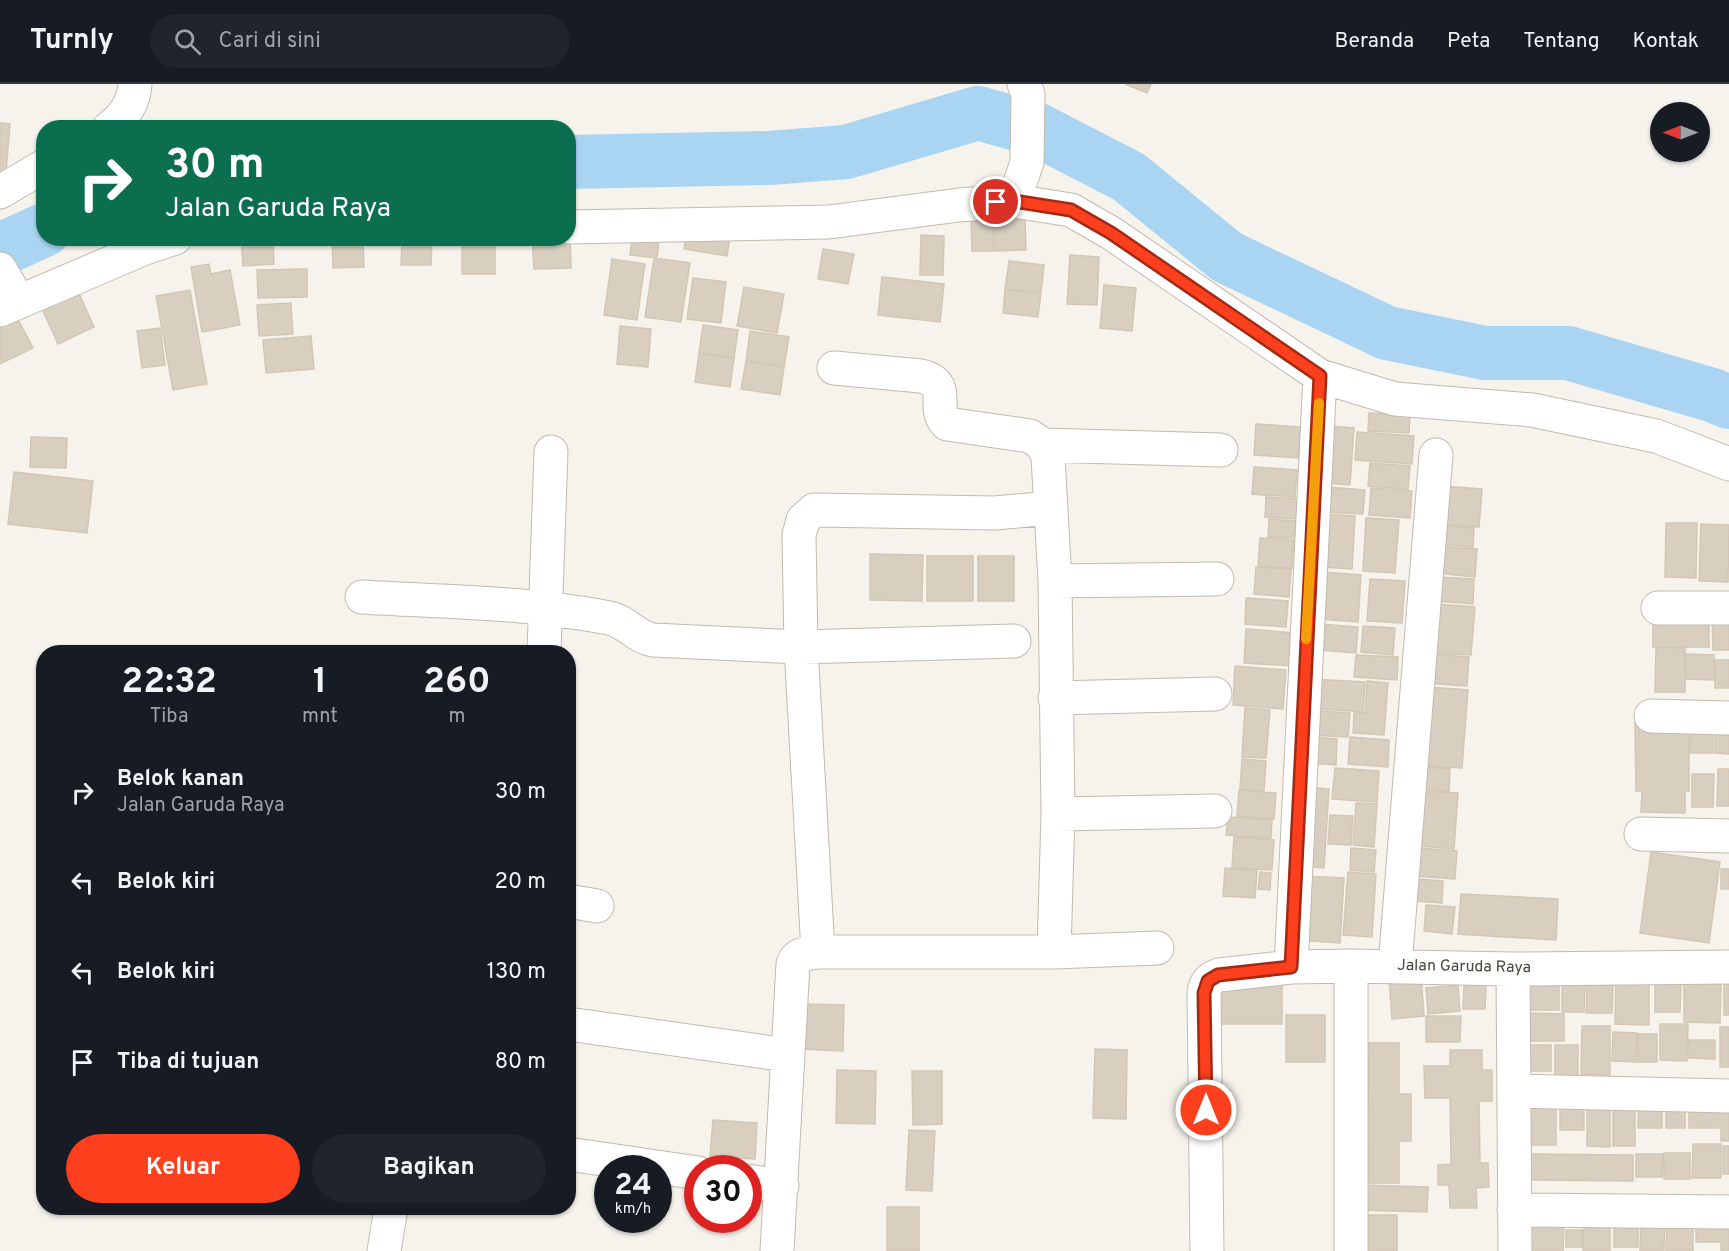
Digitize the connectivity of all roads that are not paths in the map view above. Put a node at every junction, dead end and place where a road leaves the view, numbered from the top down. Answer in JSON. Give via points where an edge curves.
{"nodes":[{"id":1,"x":135,"y":84,"type":"edge"},
{"id":2,"x":1026,"y":89,"type":"edge"},
{"id":3,"x":117,"y":120,"type":"edge"},
{"id":4,"x":36,"y":171,"type":"edge"},
{"id":5,"x":0,"y":192,"type":"edge"},
{"id":6,"x":1014,"y":201,"type":"junction"},
{"id":7,"x":576,"y":227,"type":"edge"},
{"id":8,"x":151,"y":246,"type":"edge"},
{"id":9,"x":6,"y":290,"type":"edge"},
{"id":10,"x":834,"y":368,"type":"dead end"},
{"id":11,"x":1320,"y":376,"type":"junction"},
{"id":12,"x":1043,"y":445,"type":"junction"},
{"id":13,"x":1221,"y":450,"type":"dead end"},
{"id":14,"x":552,"y":452,"type":"dead end"},
{"id":15,"x":1436,"y":455,"type":"dead end"},
{"id":16,"x":1729,"y":464,"type":"edge"},
{"id":17,"x":1050,"y":508,"type":"junction"},
{"id":18,"x":1216,"y":579,"type":"dead end"},
{"id":19,"x":1055,"y":580,"type":"junction"},
{"id":20,"x":362,"y":597,"type":"dead end"},
{"id":21,"x":547,"y":608,"type":"junction"},
{"id":22,"x":1658,"y":608,"type":"dead end"},
{"id":23,"x":1729,"y":608,"type":"edge"},
{"id":24,"x":1014,"y":641,"type":"dead end"},
{"id":25,"x":544,"y":645,"type":"edge"},
{"id":26,"x":801,"y":647,"type":"junction"},
{"id":27,"x":1215,"y":694,"type":"dead end"},
{"id":28,"x":1055,"y":698,"type":"junction"},
{"id":29,"x":1652,"y":716,"type":"dead end"},
{"id":30,"x":1729,"y":718,"type":"edge"},
{"id":31,"x":1215,"y":811,"type":"dead end"},
{"id":32,"x":1058,"y":814,"type":"junction"},
{"id":33,"x":1641,"y":834,"type":"dead end"},
{"id":34,"x":1729,"y":836,"type":"edge"},
{"id":35,"x":1157,"y":948,"type":"dead end"},
{"id":36,"x":818,"y":952,"type":"junction"},
{"id":37,"x":1054,"y":952,"type":"junction"},
{"id":38,"x":1351,"y":966,"type":"junction"},
{"id":39,"x":1395,"y":966,"type":"junction"},
{"id":40,"x":1291,"y":967,"type":"junction"},
{"id":41,"x":1729,"y":967,"type":"edge"},
{"id":42,"x":1513,"y":969,"type":"junction"},
{"id":43,"x":576,"y":1025,"type":"edge"},
{"id":44,"x":787,"y":1055,"type":"junction"},
{"id":45,"x":1514,"y":1091,"type":"junction"},
{"id":46,"x":1729,"y":1096,"type":"edge"},
{"id":47,"x":576,"y":1155,"type":"edge"},
{"id":48,"x":684,"y":1171,"type":"edge"},
{"id":49,"x":762,"y":1183,"type":"edge"},
{"id":50,"x":782,"y":1186,"type":"junction"},
{"id":51,"x":1514,"y":1210,"type":"junction"},
{"id":52,"x":1729,"y":1212,"type":"edge"},
{"id":53,"x":391,"y":1215,"type":"edge"},
{"id":54,"x":384,"y":1251,"type":"edge"},
{"id":55,"x":777,"y":1251,"type":"edge"},
{"id":56,"x":1207,"y":1251,"type":"edge"},
{"id":57,"x":1351,"y":1251,"type":"edge"},
{"id":58,"x":1515,"y":1251,"type":"edge"}],
"edges":[{"from":1,"to":3,"type":"street","via":[[127,111]]},
{"from":2,"to":6,"type":"street","via":[[1027,162]]},
{"from":4,"to":5,"type":"street"},
{"from":6,"to":7,"type":"street","via":[[829,222]]},
{"from":6,"to":11,"type":"street","via":[[1071,210],[1111,233]]},
{"from":8,"to":9,"type":"street"},
{"from":10,"to":12,"type":"street","via":[[931,378],[939,387],[941,417],[947,424],[1018,433]]},
{"from":11,"to":16,"type":"street","via":[[1395,399],[1532,410],[1656,436]]},
{"from":11,"to":40,"type":"street"},
{"from":12,"to":13,"type":"street"},
{"from":12,"to":17,"type":"street","via":[[1050,470]]},
{"from":14,"to":21,"type":"street"},
{"from":15,"to":39,"type":"street"},
{"from":17,"to":19,"type":"street"},
{"from":17,"to":26,"type":"street","via":[[995,513],[814,510],[803,520],[799,535]]},
{"from":18,"to":19,"type":"street"},
{"from":19,"to":28,"type":"street"},
{"from":20,"to":21,"type":"street"},
{"from":21,"to":25,"type":"street"},
{"from":21,"to":26,"type":"street","via":[[617,620],[643,638],[653,640]]},
{"from":22,"to":23,"type":"street"},
{"from":24,"to":26,"type":"street"},
{"from":26,"to":36,"type":"street"},
{"from":27,"to":28,"type":"street"},
{"from":28,"to":32,"type":"street"},
{"from":29,"to":30,"type":"street"},
{"from":31,"to":32,"type":"street"},
{"from":32,"to":37,"type":"street"},
{"from":33,"to":34,"type":"street"},
{"from":35,"to":37,"type":"street"},
{"from":36,"to":37,"type":"street"},
{"from":36,"to":44,"type":"street","via":[[800,955],[793,964]]},
{"from":38,"to":39,"type":"street","name":"Jalan Garuda Raya"},
{"from":38,"to":40,"type":"street","name":"Jalan Garuda Raya"},
{"from":38,"to":57,"type":"street"},
{"from":39,"to":42,"type":"street","name":"Jalan Garuda Raya"},
{"from":40,"to":56,"type":"street","name":"Jalan Garuda Raya","via":[[1218,975],[1205,987]]},
{"from":41,"to":42,"type":"street","name":"Jalan Garuda Raya"},
{"from":42,"to":45,"type":"street"},
{"from":43,"to":44,"type":"street"},
{"from":44,"to":50,"type":"street"},
{"from":45,"to":46,"type":"street"},
{"from":45,"to":51,"type":"street"},
{"from":47,"to":48,"type":"street"},
{"from":49,"to":50,"type":"street"},
{"from":50,"to":55,"type":"street"},
{"from":51,"to":52,"type":"street"},
{"from":51,"to":58,"type":"street"},
{"from":53,"to":54,"type":"street"}]}
